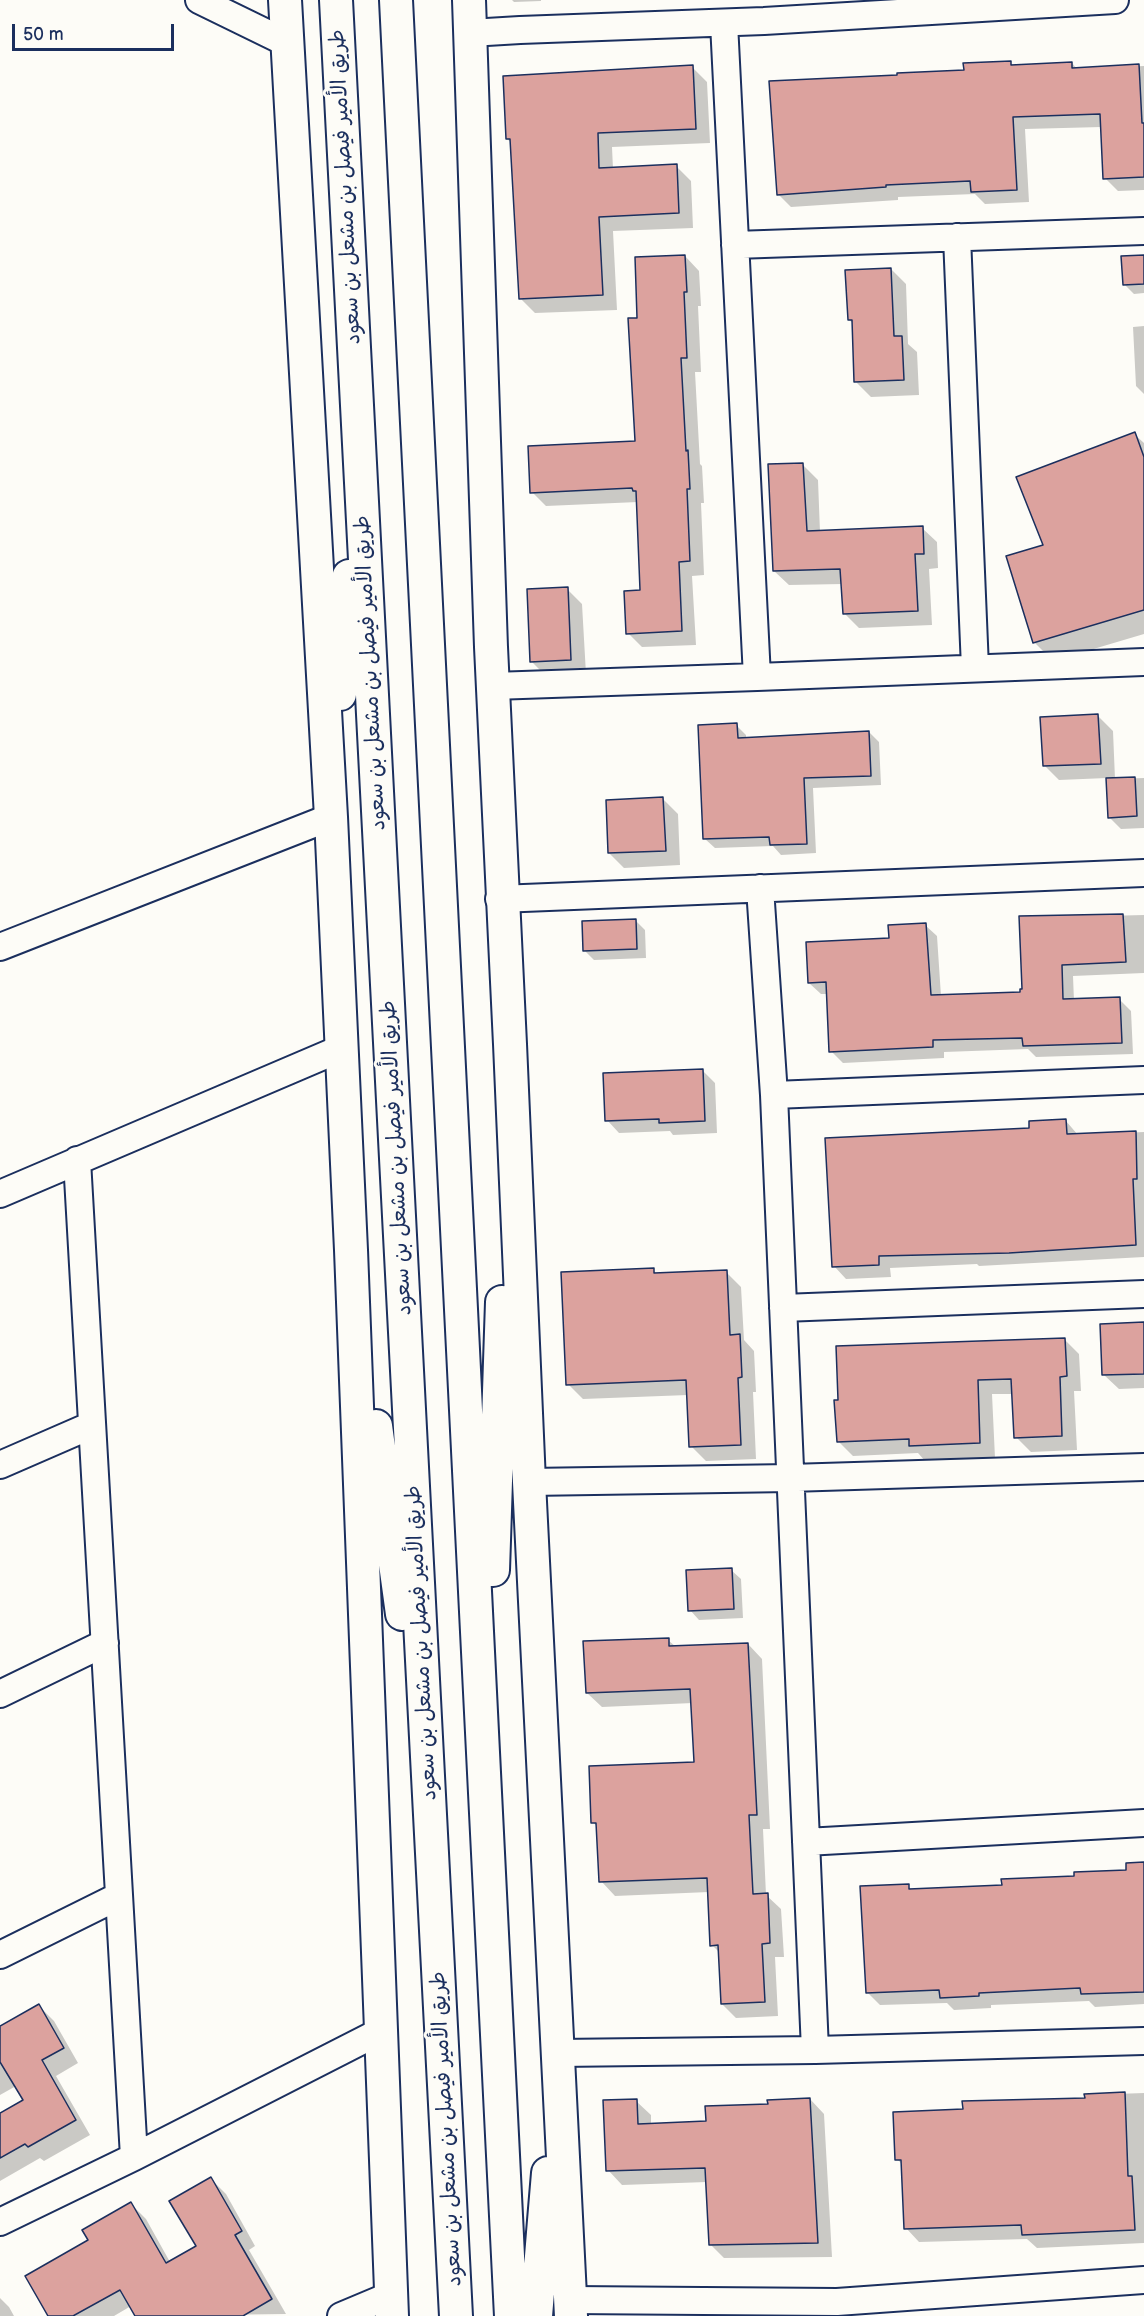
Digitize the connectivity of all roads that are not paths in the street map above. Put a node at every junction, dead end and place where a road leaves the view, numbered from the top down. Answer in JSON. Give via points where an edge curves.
{"nodes":[{"id":1,"x":199,"y":0,"type":"edge"},
{"id":2,"x":224,"y":0,"type":"edge"},
{"id":3,"x":245,"y":0,"type":"edge"},
{"id":4,"x":285,"y":0,"type":"edge"},
{"id":5,"x":336,"y":0,"type":"edge"},
{"id":6,"x":396,"y":0,"type":"edge"},
{"id":7,"x":469,"y":0,"type":"edge"},
{"id":8,"x":1115,"y":0,"type":"edge"},
{"id":9,"x":724,"y":23,"type":"junction"},
{"id":10,"x":470,"y":33,"type":"junction"},
{"id":11,"x":287,"y":43,"type":"junction"},
{"id":12,"x":1144,"y":231,"type":"edge"},
{"id":13,"x":957,"y":237,"type":"junction"},
{"id":14,"x":735,"y":245,"type":"junction"},
{"id":15,"x":359,"y":447,"type":"junction"},
{"id":16,"x":1144,"y":662,"type":"edge"},
{"id":17,"x":975,"y":668,"type":"junction"},
{"id":18,"x":757,"y":676,"type":"junction"},
{"id":19,"x":493,"y":686,"type":"junction"},
{"id":20,"x":331,"y":817,"type":"junction"},
{"id":21,"x":1144,"y":873,"type":"edge"},
{"id":22,"x":760,"y":888,"type":"junction"},
{"id":23,"x":501,"y":898,"type":"junction"},
{"id":24,"x":0,"y":947,"type":"edge"},
{"id":25,"x":510,"y":1044,"type":"junction"},
{"id":26,"x":342,"y":1048,"type":"junction"},
{"id":27,"x":1144,"y":1080,"type":"edge"},
{"id":28,"x":774,"y":1095,"type":"junction"},
{"id":29,"x":77,"y":1160,"type":"junction"},
{"id":30,"x":0,"y":1194,"type":"edge"},
{"id":31,"x":351,"y":1250,"type":"junction"},
{"id":32,"x":1144,"y":1294,"type":"edge"},
{"id":33,"x":783,"y":1308,"type":"junction"},
{"id":34,"x":92,"y":1425,"type":"junction"},
{"id":35,"x":0,"y":1465,"type":"edge"},
{"id":36,"x":1144,"y":1467,"type":"edge"},
{"id":37,"x":790,"y":1478,"type":"junction"},
{"id":38,"x":528,"y":1482,"type":"junction"},
{"id":39,"x":105,"y":1643,"type":"junction"},
{"id":40,"x":0,"y":1694,"type":"edge"},
{"id":41,"x":485,"y":1783,"type":"junction"},
{"id":42,"x":431,"y":1814,"type":"junction"},
{"id":43,"x":1144,"y":1823,"type":"edge"},
{"id":44,"x":806,"y":1842,"type":"junction"},
{"id":45,"x":119,"y":1896,"type":"junction"},
{"id":46,"x":0,"y":1955,"type":"edge"},
{"id":47,"x":381,"y":2031,"type":"junction"},
{"id":48,"x":1144,"y":2041,"type":"edge"},
{"id":49,"x":815,"y":2050,"type":"junction"},
{"id":50,"x":558,"y":2053,"type":"junction"},
{"id":51,"x":134,"y":2157,"type":"junction"},
{"id":52,"x":0,"y":2222,"type":"edge"},
{"id":53,"x":1144,"y":2280,"type":"edge"},
{"id":54,"x":391,"y":2306,"type":"edge"},
{"id":55,"x":570,"y":2308,"type":"edge"},
{"id":56,"x":837,"y":2309,"type":"edge"},
{"id":57,"x":342,"y":2316,"type":"edge"},
{"id":58,"x":456,"y":2316,"type":"edge"},
{"id":59,"x":511,"y":2316,"type":"edge"},
{"id":60,"x":536,"y":2316,"type":"edge"}],
"edges":[{"from":1,"to":11,"type":"street"},
{"from":2,"to":3,"type":"street"},
{"from":4,"to":11,"type":"main road"},
{"from":5,"to":15,"type":"main road","name":"طريق الأمير فيصل بن مشعل بن سعود"},
{"from":6,"to":41,"type":"main road"},
{"from":7,"to":10,"type":"main road"},
{"from":8,"to":9,"type":"street"},
{"from":9,"to":10,"type":"street"},
{"from":9,"to":14,"type":"street"},
{"from":10,"to":19,"type":"main road"},
{"from":11,"to":20,"type":"main road"},
{"from":12,"to":13,"type":"street"},
{"from":13,"to":14,"type":"street"},
{"from":13,"to":17,"type":"street"},
{"from":14,"to":18,"type":"street"},
{"from":15,"to":20,"type":"main road"},
{"from":15,"to":42,"type":"main road","name":"طريق الأمير فيصل بن مشعل بن سعود"},
{"from":16,"to":17,"type":"street"},
{"from":17,"to":18,"type":"street"},
{"from":18,"to":19,"type":"street"},
{"from":19,"to":23,"type":"main road"},
{"from":20,"to":24,"type":"street"},
{"from":20,"to":26,"type":"main road"},
{"from":21,"to":22,"type":"street"},
{"from":22,"to":23,"type":"street"},
{"from":22,"to":28,"type":"street"},
{"from":23,"to":25,"type":"main road"},
{"from":25,"to":38,"type":"main road"},
{"from":25,"to":41,"type":"main road"},
{"from":26,"to":29,"type":"street"},
{"from":26,"to":31,"type":"main road"},
{"from":27,"to":28,"type":"street"},
{"from":28,"to":33,"type":"street"},
{"from":29,"to":30,"type":"street"},
{"from":29,"to":34,"type":"street"},
{"from":31,"to":42,"type":"main road"},
{"from":31,"to":47,"type":"main road"},
{"from":32,"to":33,"type":"street"},
{"from":33,"to":37,"type":"street"},
{"from":34,"to":35,"type":"street"},
{"from":34,"to":39,"type":"street"},
{"from":36,"to":37,"type":"street"},
{"from":37,"to":38,"type":"street"},
{"from":37,"to":44,"type":"street"},
{"from":38,"to":50,"type":"main road"},
{"from":39,"to":40,"type":"street"},
{"from":39,"to":45,"type":"street"},
{"from":41,"to":59,"type":"main road"},
{"from":42,"to":58,"type":"main road","name":"طريق الأمير فيصل بن مشعل بن سعود"},
{"from":43,"to":44,"type":"street"},
{"from":44,"to":49,"type":"street"},
{"from":45,"to":46,"type":"street"},
{"from":45,"to":51,"type":"street"},
{"from":47,"to":51,"type":"street"},
{"from":47,"to":54,"type":"main road"},
{"from":48,"to":49,"type":"street"},
{"from":49,"to":50,"type":"street"},
{"from":50,"to":55,"type":"main road"},
{"from":50,"to":60,"type":"main road"},
{"from":51,"to":52,"type":"street"},
{"from":53,"to":56,"type":"street"},
{"from":54,"to":57,"type":"street"},
{"from":55,"to":56,"type":"street"}]}
